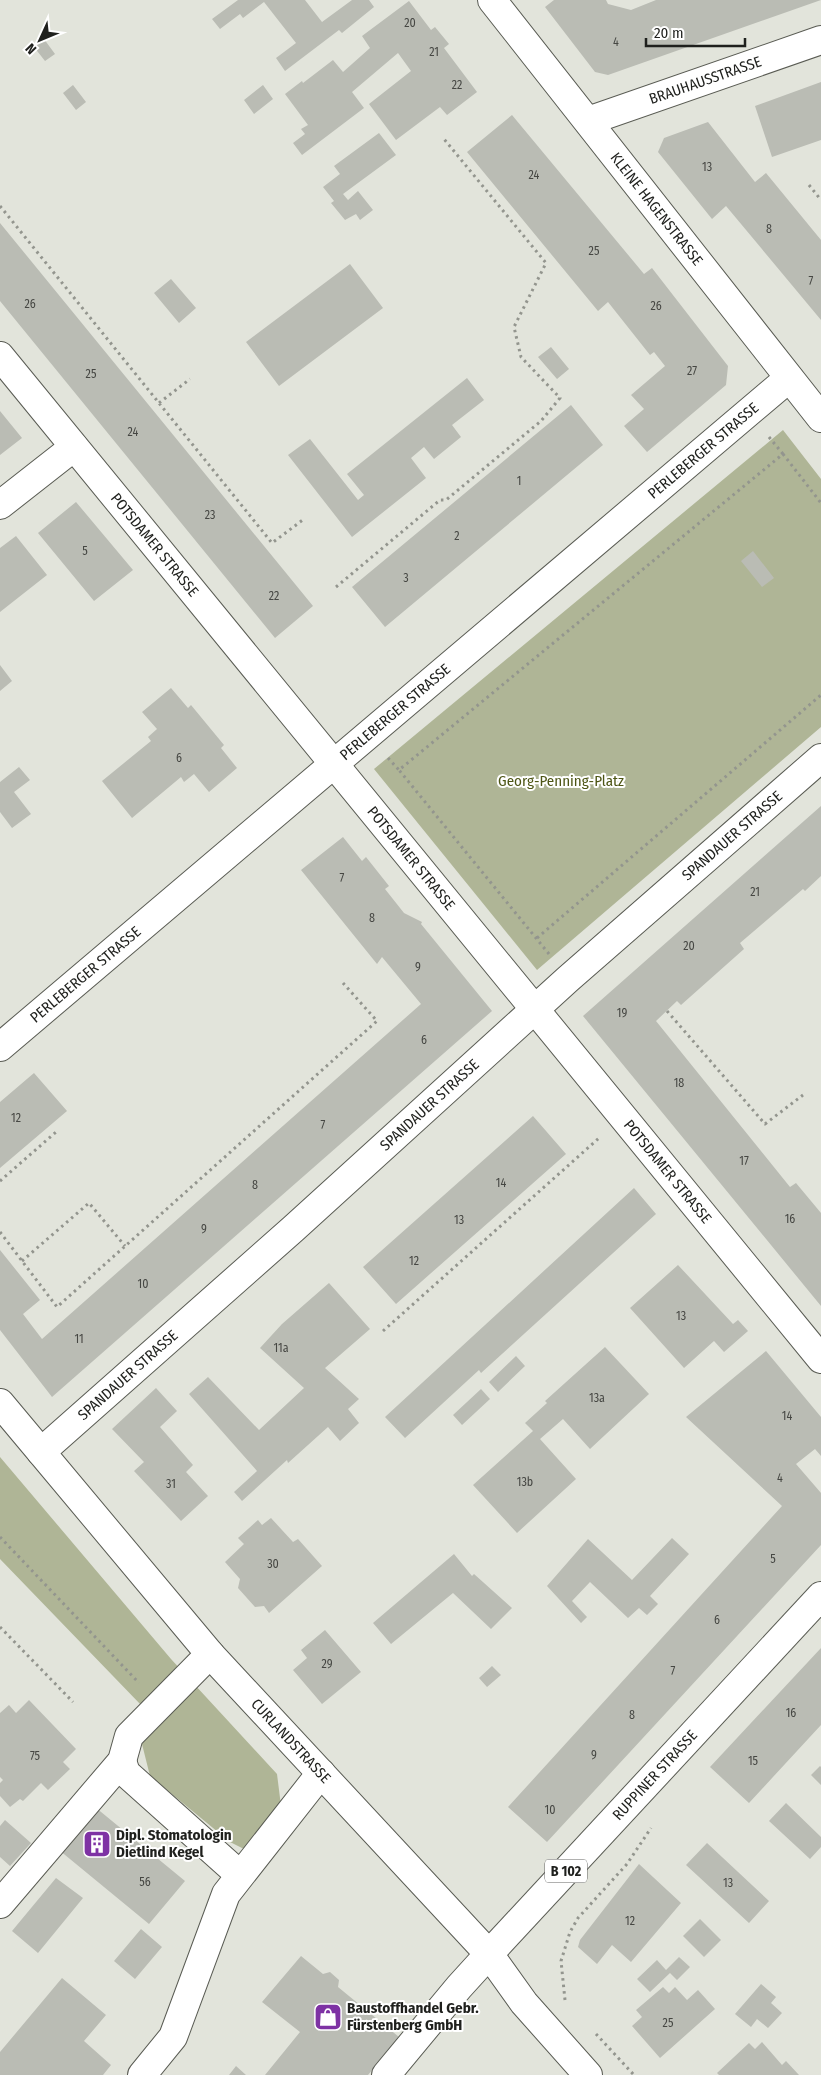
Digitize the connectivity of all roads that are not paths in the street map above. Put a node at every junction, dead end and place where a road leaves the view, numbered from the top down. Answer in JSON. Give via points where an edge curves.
{"nodes":[{"id":1,"x":492,"y":0,"type":"edge"},
{"id":2,"x":821,"y":40,"type":"edge"},
{"id":3,"x":588,"y":121,"type":"junction"},
{"id":4,"x":0,"y":356,"type":"edge"},
{"id":5,"x":789,"y":378,"type":"junction"},
{"id":6,"x":821,"y":418,"type":"edge"},
{"id":7,"x":74,"y":447,"type":"junction"},
{"id":8,"x":0,"y":505,"type":"edge"},
{"id":9,"x":821,"y":758,"type":"edge"},
{"id":10,"x":332,"y":764,"type":"junction"},
{"id":11,"x":534,"y":1010,"type":"junction"},
{"id":12,"x":0,"y":1047,"type":"edge"},
{"id":13,"x":821,"y":1359,"type":"edge"},
{"id":14,"x":0,"y":1403,"type":"edge"},
{"id":15,"x":41,"y":1452,"type":"junction"},
{"id":16,"x":821,"y":1596,"type":"edge"},
{"id":17,"x":210,"y":1654,"type":"junction"},
{"id":18,"x":122,"y":1761,"type":"junction"},
{"id":19,"x":321,"y":1774,"type":"junction"},
{"id":20,"x":240,"y":1875,"type":"junction"},
{"id":21,"x":0,"y":1904,"type":"edge"},
{"id":22,"x":489,"y":1954,"type":"junction"},
{"id":23,"x":142,"y":2075,"type":"edge"},
{"id":24,"x":386,"y":2075,"type":"edge"},
{"id":25,"x":588,"y":2075,"type":"edge"}],
"edges":[{"from":1,"to":3,"type":"street","name":"KLEINE HAGENSTRASSE"},
{"from":2,"to":3,"type":"street","name":"BRAUHAUSSTRASSE"},
{"from":3,"to":5,"type":"street","name":"KLEINE HAGENSTRASSE"},
{"from":4,"to":7,"type":"street","name":"POTSDAMER STRASSE"},
{"from":5,"to":6,"type":"street","name":"KLEINE HAGENSTRASSE"},
{"from":5,"to":10,"type":"street","name":"PERLEBERGER STRASSE"},
{"from":7,"to":8,"type":"street"},
{"from":7,"to":10,"type":"street","name":"POTSDAMER STRASSE"},
{"from":9,"to":11,"type":"street","name":"SPANDAUER STRASSE"},
{"from":10,"to":11,"type":"street","name":"POTSDAMER STRASSE"},
{"from":10,"to":12,"type":"street","name":"PERLEBERGER STRASSE"},
{"from":11,"to":13,"type":"street","name":"POTSDAMER STRASSE"},
{"from":11,"to":15,"type":"street","name":"SPANDAUER STRASSE","via":[[294,1229]]},
{"from":14,"to":15,"type":"street","name":"CURLANDSTRASSE"},
{"from":15,"to":17,"type":"street","name":"CURLANDSTRASSE"},
{"from":16,"to":22,"type":"street","name":"RUPPINER STRASSE","number":"B 102"},
{"from":17,"to":18,"type":"street","via":[[129,1736]]},
{"from":17,"to":19,"type":"street","name":"CURLANDSTRASSE"},
{"from":18,"to":20,"type":"street","via":[[126,1773]]},
{"from":18,"to":21,"type":"street"},
{"from":19,"to":20,"type":"street"},
{"from":19,"to":22,"type":"street","name":"CURLANDSTRASSE"},
{"from":20,"to":23,"type":"street","via":[[226,1894],[173,2037]]},
{"from":22,"to":24,"type":"street","name":"RUPPINER STRASSE"},
{"from":22,"to":25,"type":"street","name":"CURLANDSTRASSE","via":[[524,2003]]}]}
